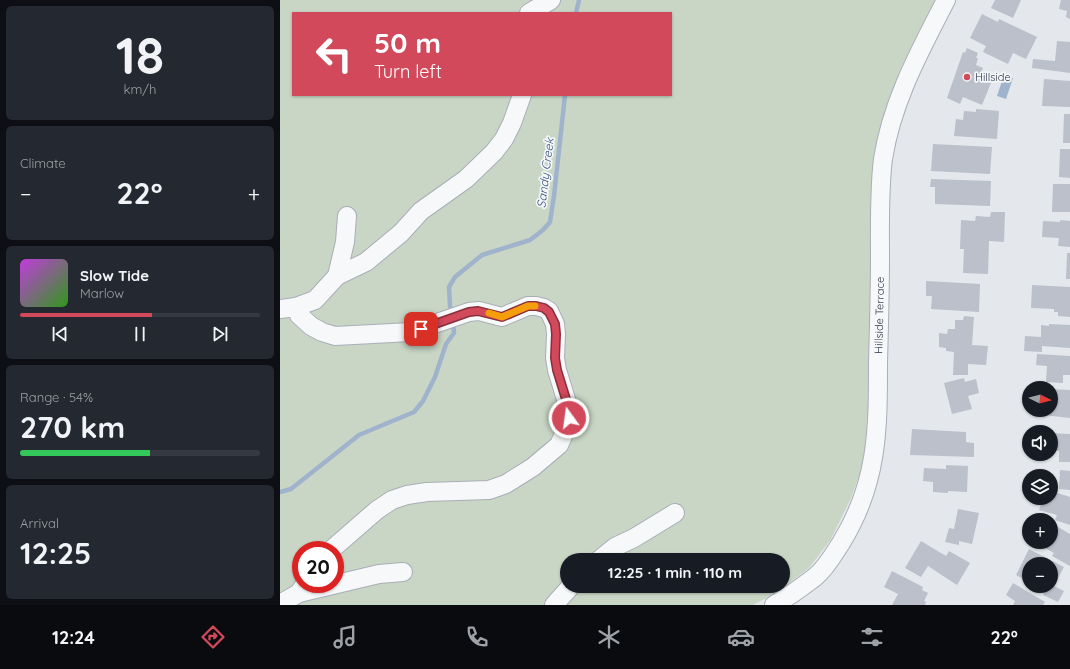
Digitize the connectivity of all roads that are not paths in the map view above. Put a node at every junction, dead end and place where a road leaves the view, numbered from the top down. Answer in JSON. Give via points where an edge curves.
{"nodes":[{"id":1,"x":946,"y":0,"type":"edge"},
{"id":2,"x":522,"y":96,"type":"edge"},
{"id":3,"x":346,"y":216,"type":"dead end"},
{"id":4,"x":337,"y":276,"type":"junction"},
{"id":5,"x":288,"y":308,"type":"edge"},
{"id":6,"x":675,"y":513,"type":"dead end"},
{"id":7,"x":341,"y":541,"type":"edge"},
{"id":8,"x":608,"y":553,"type":"edge"},
{"id":9,"x":403,"y":572,"type":"dead end"},
{"id":10,"x":344,"y":581,"type":"edge"},
{"id":11,"x":296,"y":593,"type":"edge"},
{"id":12,"x":565,"y":593,"type":"edge"},
{"id":13,"x":280,"y":604,"type":"edge"},
{"id":14,"x":554,"y":605,"type":"edge"},
{"id":15,"x":774,"y":605,"type":"edge"}],
"edges":[{"from":1,"to":15,"type":"street","name":"Hillside Terrace","via":[[908,76],[893,116],[884,158],[880,198],[878,420],[873,461],[865,494],[852,526],[832,557],[816,576]]},
{"from":2,"to":4,"type":"street","via":[[512,123],[494,152],[466,179],[421,211],[366,262]]},
{"from":3,"to":4,"type":"street","via":[[345,242]]},
{"from":4,"to":5,"type":"street","via":[[316,300]]},
{"from":5,"to":7,"type":"street","via":[[311,326],[335,336],[411,332],[469,312],[478,311],[502,317],[528,306],[544,308],[553,318],[557,370],[569,409],[567,427],[559,445],[533,467],[506,484],[489,490],[427,492],[392,500]]},
{"from":6,"to":8,"type":"street"},
{"from":9,"to":10,"type":"street"},
{"from":11,"to":13,"type":"street"},
{"from":12,"to":14,"type":"street"}]}
